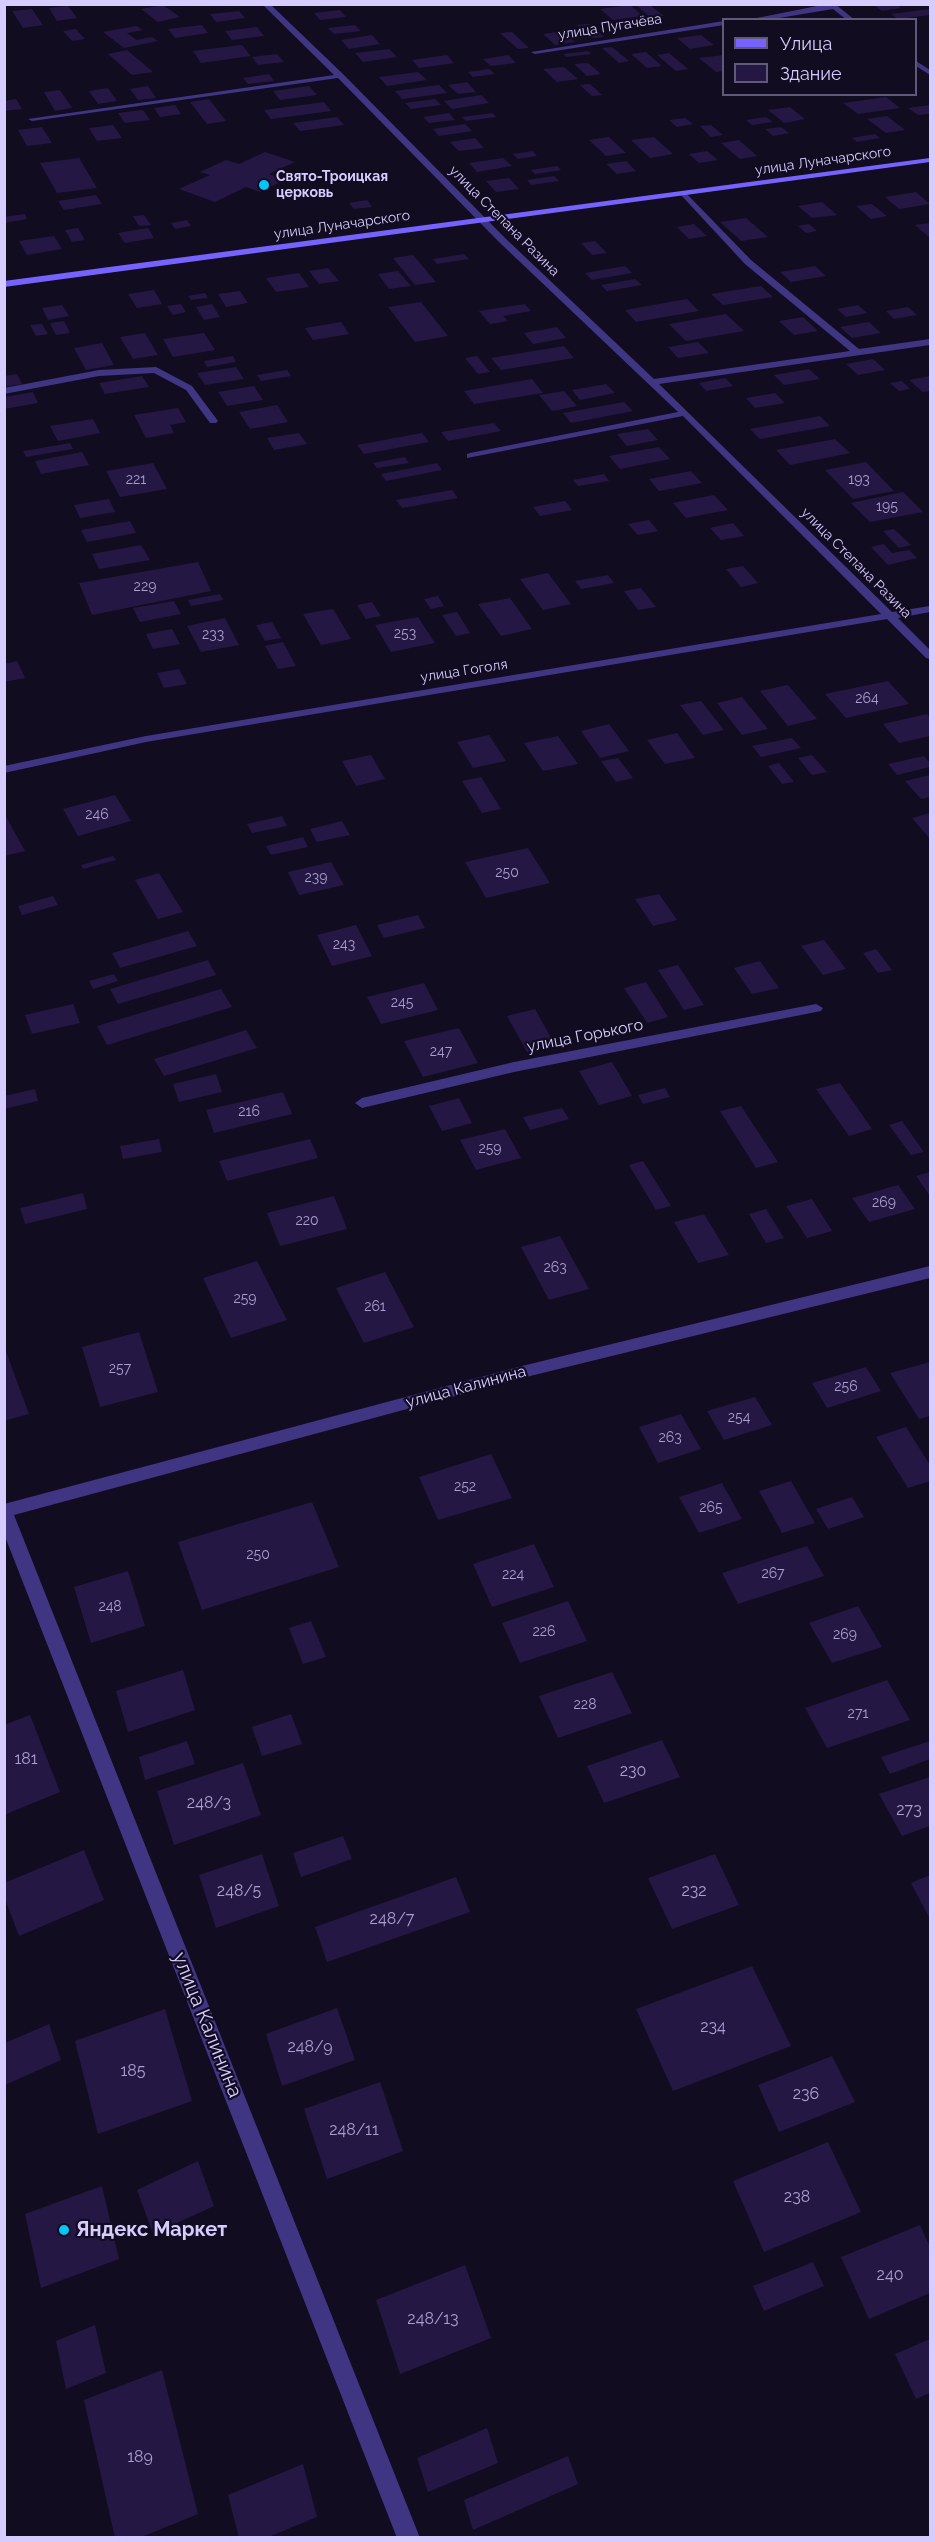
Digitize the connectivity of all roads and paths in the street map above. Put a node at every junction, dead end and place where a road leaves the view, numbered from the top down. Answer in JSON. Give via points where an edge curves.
{"nodes":[{"id":1,"x":265,"y":4,"type":"edge"},
{"id":2,"x":832,"y":6,"type":"edge"},
{"id":3,"x":762,"y":18,"type":"edge"},
{"id":4,"x":849,"y":18,"type":"edge"},
{"id":5,"x":722,"y":23,"type":"edge"},
{"id":6,"x":535,"y":52,"type":"dead end"},
{"id":7,"x":917,"y":64,"type":"edge"},
{"id":8,"x":930,"y":73,"type":"edge"},
{"id":9,"x":340,"y":76,"type":"junction"},
{"id":10,"x":33,"y":119,"type":"dead end"},
{"id":11,"x":930,"y":160,"type":"edge"},
{"id":12,"x":684,"y":194,"type":"junction"},
{"id":13,"x":482,"y":219,"type":"junction"},
{"id":14,"x":4,"y":284,"type":"edge"},
{"id":15,"x":930,"y":342,"type":"edge"},
{"id":16,"x":857,"y":352,"type":"junction"},
{"id":17,"x":651,"y":382,"type":"junction"},
{"id":18,"x":4,"y":391,"type":"edge"},
{"id":19,"x":684,"y":413,"type":"junction"},
{"id":20,"x":213,"y":421,"type":"dead end"},
{"id":21,"x":470,"y":456,"type":"dead end"},
{"id":22,"x":930,"y":609,"type":"edge"},
{"id":23,"x":891,"y":616,"type":"junction"},
{"id":24,"x":930,"y":656,"type":"edge"},
{"id":25,"x":4,"y":770,"type":"edge"},
{"id":26,"x":816,"y":1008,"type":"dead end"},
{"id":27,"x":362,"y":1103,"type":"dead end"},
{"id":28,"x":930,"y":1272,"type":"edge"},
{"id":29,"x":4,"y":1512,"type":"edge"},
{"id":30,"x":409,"y":2538,"type":"edge"}],
"edges":[{"from":1,"to":9,"type":"street","name":"улица Степана Разина"},
{"from":2,"to":3,"type":"street"},
{"from":2,"to":4,"type":"street"},
{"from":5,"to":6,"type":"street","name":"улица Пугачёва"},
{"from":7,"to":8,"type":"street"},
{"from":9,"to":10,"type":"street"},
{"from":9,"to":13,"type":"street","name":"улица Степана Разина"},
{"from":11,"to":12,"type":"main road","name":"улица Луначарского"},
{"from":12,"to":13,"type":"main road","name":"улица Луначарского"},
{"from":12,"to":16,"type":"street","via":[[748,262]]},
{"from":13,"to":14,"type":"main road","name":"улица Луначарского"},
{"from":13,"to":17,"type":"street","name":"улица Степана Разина"},
{"from":15,"to":16,"type":"street"},
{"from":16,"to":17,"type":"street"},
{"from":17,"to":19,"type":"street","name":"улица Степана Разина"},
{"from":18,"to":20,"type":"street","via":[[99,373],[156,370],[189,388]]},
{"from":19,"to":21,"type":"street"},
{"from":19,"to":23,"type":"street","name":"улица Степана Разина"},
{"from":22,"to":23,"type":"street","name":"улица Гоголя"},
{"from":23,"to":24,"type":"street","name":"улица Степана Разина"},
{"from":23,"to":25,"type":"street","name":"улица Гоголя","via":[[146,740]]},
{"from":26,"to":27,"type":"street","name":"улица Горького","via":[[514,1067]]},
{"from":28,"to":29,"type":"street","name":"улица Калинина","via":[[522,1372]]},
{"from":29,"to":30,"type":"street","name":"улица Калинина"}]}
